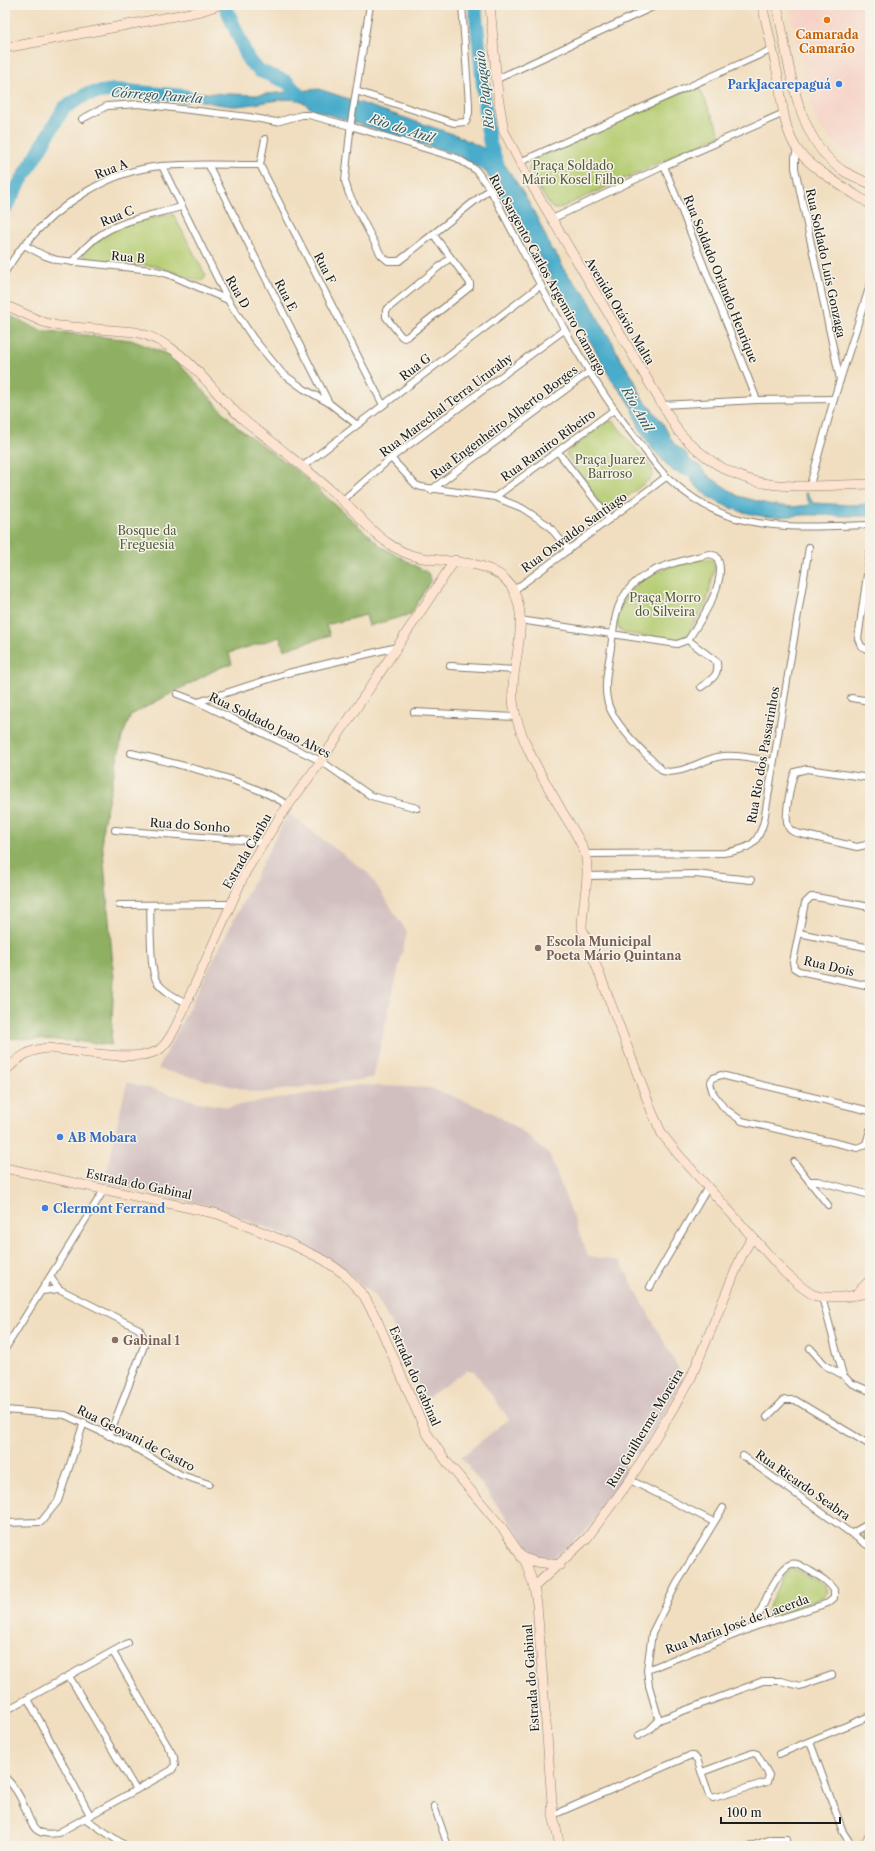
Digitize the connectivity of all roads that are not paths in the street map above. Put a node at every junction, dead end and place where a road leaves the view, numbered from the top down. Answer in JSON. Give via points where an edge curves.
{"nodes":[{"id":1,"x":370,"y":5,"type":"edge"},
{"id":2,"x":462,"y":5,"type":"edge"},
{"id":3,"x":490,"y":5,"type":"edge"},
{"id":4,"x":657,"y":5,"type":"edge"},
{"id":5,"x":762,"y":5,"type":"edge"},
{"id":6,"x":777,"y":5,"type":"edge"},
{"id":7,"x":217,"y":6,"type":"edge"},
{"id":8,"x":5,"y":48,"type":"edge"},
{"id":9,"x":773,"y":49,"type":"junction"},
{"id":10,"x":497,"y":79,"type":"junction"},
{"id":11,"x":356,"y":91,"type":"junction"},
{"id":12,"x":784,"y":113,"type":"junction"},
{"id":13,"x":82,"y":119,"type":"dead end"},
{"id":14,"x":350,"y":124,"type":"junction"},
{"id":15,"x":265,"y":139,"type":"dead end"},
{"id":16,"x":797,"y":150,"type":"junction"},
{"id":17,"x":520,"y":162,"type":"junction"},
{"id":18,"x":260,"y":165,"type":"junction"},
{"id":19,"x":162,"y":166,"type":"junction"},
{"id":20,"x":209,"y":166,"type":"junction"},
{"id":21,"x":664,"y":166,"type":"junction"},
{"id":22,"x":870,"y":184,"type":"edge"},
{"id":23,"x":490,"y":189,"type":"junction"},
{"id":24,"x":870,"y":204,"type":"edge"},
{"id":25,"x":181,"y":207,"type":"junction"},
{"id":26,"x":552,"y":219,"type":"junction"},
{"id":27,"x":432,"y":234,"type":"junction"},
{"id":28,"x":24,"y":245,"type":"junction"},
{"id":29,"x":450,"y":258,"type":"junction"},
{"id":30,"x":72,"y":262,"type":"junction"},
{"id":31,"x":5,"y":272,"type":"edge"},
{"id":32,"x":870,"y":285,"type":"edge"},
{"id":33,"x":541,"y":286,"type":"junction"},
{"id":34,"x":228,"y":300,"type":"junction"},
{"id":35,"x":5,"y":305,"type":"edge"},
{"id":36,"x":564,"y":330,"type":"junction"},
{"id":37,"x":589,"y":372,"type":"junction"},
{"id":38,"x":840,"y":380,"type":"junction"},
{"id":39,"x":834,"y":399,"type":"junction"},
{"id":40,"x":757,"y":400,"type":"junction"},
{"id":41,"x":329,"y":403,"type":"junction"},
{"id":42,"x":383,"y":405,"type":"junction"},
{"id":43,"x":662,"y":405,"type":"junction"},
{"id":44,"x":614,"y":410,"type":"junction"},
{"id":45,"x":356,"y":424,"type":"junction"},
{"id":46,"x":558,"y":452,"type":"junction"},
{"id":47,"x":391,"y":458,"type":"junction"},
{"id":48,"x":302,"y":467,"type":"junction"},
{"id":49,"x":666,"y":477,"type":"junction"},
{"id":50,"x":870,"y":484,"type":"edge"},
{"id":51,"x":810,"y":485,"type":"junction"},
{"id":52,"x":431,"y":490,"type":"junction"},
{"id":53,"x":495,"y":497,"type":"junction"},
{"id":54,"x":343,"y":500,"type":"junction"},
{"id":55,"x":610,"y":519,"type":"junction"},
{"id":56,"x":870,"y":525,"type":"edge"},
{"id":57,"x":809,"y":547,"type":"dead end"},
{"id":58,"x":569,"y":550,"type":"junction"},
{"id":59,"x":870,"y":553,"type":"edge"},
{"id":60,"x":455,"y":560,"type":"junction"},
{"id":61,"x":513,"y":591,"type":"junction"},
{"id":62,"x":520,"y":620,"type":"junction"},
{"id":63,"x":614,"y":634,"type":"junction"},
{"id":64,"x":688,"y":640,"type":"junction"},
{"id":65,"x":397,"y":647,"type":"junction"},
{"id":66,"x":870,"y":651,"type":"edge"},
{"id":67,"x":450,"y":666,"type":"dead end"},
{"id":68,"x":515,"y":670,"type":"junction"},
{"id":69,"x":701,"y":687,"type":"dead end"},
{"id":70,"x":177,"y":694,"type":"dead end"},
{"id":71,"x":851,"y":698,"type":"dead end"},
{"id":72,"x":870,"y":701,"type":"edge"},
{"id":73,"x":198,"y":702,"type":"junction"},
{"id":74,"x":414,"y":712,"type":"dead end"},
{"id":75,"x":517,"y":717,"type":"junction"},
{"id":76,"x":131,"y":753,"type":"dead end"},
{"id":77,"x":320,"y":761,"type":"junction"},
{"id":78,"x":773,"y":762,"type":"junction"},
{"id":79,"x":870,"y":778,"type":"edge"},
{"id":80,"x":288,"y":805,"type":"junction"},
{"id":81,"x":417,"y":808,"type":"dead end"},
{"id":82,"x":115,"y":830,"type":"dead end"},
{"id":83,"x":870,"y":840,"type":"edge"},
{"id":84,"x":263,"y":842,"type":"junction"},
{"id":85,"x":585,"y":854,"type":"junction"},
{"id":86,"x":586,"y":876,"type":"junction"},
{"id":87,"x":751,"y":880,"type":"dead end"},
{"id":88,"x":230,"y":904,"type":"junction"},
{"id":89,"x":119,"y":905,"type":"dead end"},
{"id":90,"x":150,"y":905,"type":"junction"},
{"id":91,"x":870,"y":907,"type":"edge"},
{"id":92,"x":799,"y":933,"type":"junction"},
{"id":93,"x":870,"y":948,"type":"edge"},
{"id":94,"x":870,"y":986,"type":"edge"},
{"id":95,"x":187,"y":1003,"type":"junction"},
{"id":96,"x":5,"y":1071,"type":"edge"},
{"id":97,"x":870,"y":1111,"type":"edge"},
{"id":98,"x":870,"y":1130,"type":"edge"},
{"id":99,"x":794,"y":1162,"type":"dead end"},
{"id":100,"x":5,"y":1168,"type":"edge"},
{"id":101,"x":809,"y":1181,"type":"junction"},
{"id":102,"x":708,"y":1187,"type":"junction"},
{"id":103,"x":104,"y":1190,"type":"junction"},
{"id":104,"x":870,"y":1195,"type":"edge"},
{"id":105,"x":828,"y":1204,"type":"dead end"},
{"id":106,"x":752,"y":1238,"type":"junction"},
{"id":107,"x":51,"y":1278,"type":"junction"},
{"id":108,"x":870,"y":1280,"type":"edge"},
{"id":109,"x":650,"y":1287,"type":"dead end"},
{"id":110,"x":59,"y":1289,"type":"junction"},
{"id":111,"x":42,"y":1291,"type":"junction"},
{"id":112,"x":870,"y":1293,"type":"edge"},
{"id":113,"x":855,"y":1295,"type":"junction"},
{"id":114,"x":822,"y":1297,"type":"junction"},
{"id":115,"x":810,"y":1348,"type":"dead end"},
{"id":116,"x":5,"y":1349,"type":"edge"},
{"id":117,"x":843,"y":1374,"type":"junction"},
{"id":118,"x":870,"y":1391,"type":"edge"},
{"id":119,"x":5,"y":1410,"type":"edge"},
{"id":120,"x":767,"y":1417,"type":"dead end"},
{"id":121,"x":84,"y":1422,"type":"junction"},
{"id":122,"x":108,"y":1436,"type":"junction"},
{"id":123,"x":870,"y":1445,"type":"edge"},
{"id":124,"x":743,"y":1456,"type":"dead end"},
{"id":125,"x":630,"y":1480,"type":"junction"},
{"id":126,"x":209,"y":1484,"type":"dead end"},
{"id":127,"x":723,"y":1508,"type":"dead end"},
{"id":128,"x":714,"y":1522,"type":"junction"},
{"id":129,"x":5,"y":1523,"type":"edge"},
{"id":130,"x":870,"y":1523,"type":"edge"},
{"id":131,"x":852,"y":1533,"type":"junction"},
{"id":132,"x":870,"y":1547,"type":"edge"},
{"id":133,"x":521,"y":1557,"type":"junction"},
{"id":134,"x":560,"y":1565,"type":"junction"},
{"id":135,"x":534,"y":1587,"type":"junction"},
{"id":136,"x":754,"y":1628,"type":"junction"},
{"id":137,"x":128,"y":1643,"type":"dead end"},
{"id":138,"x":113,"y":1652,"type":"junction"},
{"id":139,"x":647,"y":1670,"type":"junction"},
{"id":140,"x":832,"y":1675,"type":"dead end"},
{"id":141,"x":69,"y":1676,"type":"junction"},
{"id":142,"x":28,"y":1699,"type":"junction"},
{"id":143,"x":5,"y":1711,"type":"edge"},
{"id":144,"x":870,"y":1716,"type":"edge"},
{"id":145,"x":659,"y":1720,"type":"junction"},
{"id":146,"x":638,"y":1736,"type":"dead end"},
{"id":147,"x":810,"y":1742,"type":"junction"},
{"id":148,"x":778,"y":1754,"type":"dead end"},
{"id":149,"x":702,"y":1772,"type":"junction"},
{"id":150,"x":5,"y":1777,"type":"edge"},
{"id":151,"x":136,"y":1790,"type":"junction"},
{"id":152,"x":434,"y":1806,"type":"dead end"},
{"id":153,"x":553,"y":1815,"type":"junction"},
{"id":154,"x":87,"y":1817,"type":"junction"},
{"id":155,"x":870,"y":1836,"type":"edge"},
{"id":156,"x":788,"y":1839,"type":"dead end"},
{"id":157,"x":126,"y":1846,"type":"edge"},
{"id":158,"x":448,"y":1846,"type":"edge"},
{"id":159,"x":560,"y":1846,"type":"edge"},
{"id":160,"x":751,"y":1846,"type":"edge"},
{"id":161,"x":852,"y":1846,"type":"edge"},
{"id":162,"x":864,"y":1846,"type":"edge"},
{"id":163,"x":867,"y":1846,"type":"edge"}],
"edges":[{"from":1,"to":11,"type":"street"},
{"from":2,"to":11,"type":"street","via":[[469,104],[466,122],[454,123]]},
{"from":3,"to":10,"type":"main road","name":"Avenida Otávio Malta"},
{"from":4,"to":10,"type":"street"},
{"from":5,"to":9,"type":"main road"},
{"from":6,"to":22,"type":"main road","via":[[798,102],[808,129],[836,164]]},
{"from":7,"to":8,"type":"main road"},
{"from":9,"to":12,"type":"main road"},
{"from":9,"to":17,"type":"street"},
{"from":10,"to":17,"type":"main road","name":"Avenida Otávio Malta","via":[[504,131]]},
{"from":11,"to":14,"type":"street"},
{"from":12,"to":16,"type":"main road"},
{"from":12,"to":21,"type":"street"},
{"from":13,"to":14,"type":"street","via":[[107,106],[139,104],[276,122],[305,115]]},
{"from":14,"to":23,"type":"street","name":"Rua Sargento Carlos Argemiro Camargo","via":[[457,158],[476,170]]},
{"from":14,"to":27,"type":"street","via":[[346,187],[381,256],[388,261],[399,260]]},
{"from":15,"to":18,"type":"street"},
{"from":16,"to":24,"type":"main road","via":[[809,162]]},
{"from":16,"to":38,"type":"street","name":"Rua Soldado Luís Gonzaga","via":[[795,168]]},
{"from":17,"to":26,"type":"main road","name":"Avenida Otávio Malta"},
{"from":18,"to":20,"type":"street","name":"Rua A"},
{"from":18,"to":42,"type":"street","name":"Rua F"},
{"from":19,"to":20,"type":"street","name":"Rua A"},
{"from":19,"to":25,"type":"street","name":"Rua D"},
{"from":19,"to":28,"type":"street","name":"Rua A","via":[[137,171],[93,188],[45,223]]},
{"from":20,"to":41,"type":"street","name":"Rua E"},
{"from":21,"to":26,"type":"street"},
{"from":21,"to":40,"type":"street","name":"Rua Soldado Orlando Henrique"},
{"from":23,"to":27,"type":"street"},
{"from":23,"to":33,"type":"street","name":"Rua Sargento Carlos Argemiro Camargo"},
{"from":25,"to":30,"type":"street","name":"Rua C","via":[[111,229],[96,238]]},
{"from":25,"to":34,"type":"street","name":"Rua D"},
{"from":26,"to":43,"type":"main road","name":"Avenida Otávio Malta"},
{"from":27,"to":29,"type":"street"},
{"from":28,"to":30,"type":"street","name":"Rua B","via":[[45,256]]},
{"from":28,"to":31,"type":"street","name":"Rua A"},
{"from":29,"to":29,"type":"street","via":[[386,310],[386,317],[404,338],[470,287],[470,283]]},
{"from":30,"to":34,"type":"street","name":"Rua B","via":[[152,270],[168,274]]},
{"from":32,"to":38,"type":"street"},
{"from":33,"to":36,"type":"street","name":"Rua Sargento Carlos Argemiro Camargo"},
{"from":33,"to":42,"type":"street","name":"Rua G"},
{"from":34,"to":41,"type":"street","name":"Rua D","via":[[253,338],[278,369]]},
{"from":35,"to":48,"type":"main road","via":[[42,322],[59,326],[136,332],[149,335],[172,347],[186,358],[245,421]]},
{"from":36,"to":37,"type":"street","name":"Rua Sargento Carlos Argemiro Camargo"},
{"from":36,"to":47,"type":"street","name":"Rua Marechal Terra Ururahy"},
{"from":37,"to":44,"type":"street","name":"Rua Sargento Carlos Argemiro Camargo"},
{"from":37,"to":52,"type":"street","name":"Rua Engenheiro Alberto Borges"},
{"from":38,"to":39,"type":"street"},
{"from":39,"to":40,"type":"street"},
{"from":39,"to":51,"type":"street"},
{"from":40,"to":43,"type":"street"},
{"from":41,"to":45,"type":"street","name":"Rua E"},
{"from":42,"to":45,"type":"street","name":"Rua G"},
{"from":43,"to":51,"type":"main road","name":"Avenida Otávio Malta","via":[[678,431],[691,445],[725,470],[757,483],[775,486]]},
{"from":44,"to":46,"type":"street","name":"Rua Ramiro Ribeiro"},
{"from":44,"to":49,"type":"street","name":"Rua Sargento Carlos Argemiro Camargo"},
{"from":45,"to":48,"type":"street","name":"Rua G"},
{"from":46,"to":53,"type":"street","name":"Rua Ramiro Ribeiro"},
{"from":46,"to":55,"type":"street"},
{"from":47,"to":52,"type":"street","via":[[416,485]]},
{"from":47,"to":54,"type":"street","name":"Rua Marechal Terra Ururahy"},
{"from":48,"to":54,"type":"main road"},
{"from":49,"to":55,"type":"street","name":"Rua Oswaldo Santiago"},
{"from":49,"to":56,"type":"street","name":"Rua Sargento Carlos Argemiro Camargo","via":[[711,508],[743,519],[783,526]]},
{"from":50,"to":51,"type":"main road","name":"Avenida Otávio Malta"},
{"from":52,"to":53,"type":"street"},
{"from":53,"to":58,"type":"street","via":[[536,515]]},
{"from":54,"to":60,"type":"main road","via":[[373,531],[398,550],[421,558]]},
{"from":55,"to":58,"type":"street","name":"Rua Oswaldo Santiago"},
{"from":57,"to":78,"type":"street","name":"Rua Rio dos Passarinhos"},
{"from":58,"to":61,"type":"street","name":"Rua Oswaldo Santiago"},
{"from":59,"to":66,"type":"street","via":[[858,639],[861,646]]},
{"from":60,"to":61,"type":"main road","via":[[500,576]]},
{"from":60,"to":65,"type":"main road","name":"Estrada Caribu"},
{"from":61,"to":62,"type":"main road","via":[[520,608]]},
{"from":62,"to":63,"type":"street"},
{"from":62,"to":68,"type":"main road"},
{"from":63,"to":64,"type":"street","via":[[677,644]]},
{"from":63,"to":64,"type":"street","via":[[616,616],[622,599],[631,585],[643,575],[670,564],[709,554],[716,556],[720,567],[710,607]]},
{"from":63,"to":78,"type":"street","via":[[605,684],[610,710],[618,724],[663,771],[677,770],[717,757],[730,756]]},
{"from":64,"to":69,"type":"street","via":[[717,662],[716,677]]},
{"from":65,"to":73,"type":"street","via":[[288,673]]},
{"from":65,"to":77,"type":"main road","name":"Estrada Caribu"},
{"from":67,"to":68,"type":"street"},
{"from":68,"to":75,"type":"main road","via":[[513,687]]},
{"from":70,"to":73,"type":"street","name":"Rua Soldado Joao Alves"},
{"from":71,"to":72,"type":"street"},
{"from":73,"to":77,"type":"street","name":"Rua Soldado Joao Alves"},
{"from":74,"to":75,"type":"street"},
{"from":75,"to":85,"type":"main road","via":[[538,770],[580,840]]},
{"from":76,"to":80,"type":"street","via":[[255,788]]},
{"from":77,"to":80,"type":"main road","name":"Estrada Caribu"},
{"from":77,"to":81,"type":"street","name":"Rua Soldado Joao Alves","via":[[370,796]]},
{"from":78,"to":85,"type":"street","name":"Rua Rio dos Passarinhos","via":[[760,836],[755,843],[745,849],[724,853]]},
{"from":79,"to":83,"type":"street","via":[[807,769],[795,772],[787,818],[792,832],[857,847],[866,845]]},
{"from":80,"to":84,"type":"main road","name":"Estrada Caribu"},
{"from":82,"to":84,"type":"street","name":"Rua do Sonho"},
{"from":84,"to":88,"type":"main road","name":"Estrada Caribu"},
{"from":85,"to":86,"type":"main road"},
{"from":86,"to":87,"type":"street","via":[[701,874]]},
{"from":86,"to":102,"type":"main road","via":[[582,928],[649,1105],[662,1134]]},
{"from":88,"to":90,"type":"street"},
{"from":88,"to":95,"type":"main road","name":"Estrada Caribu"},
{"from":89,"to":90,"type":"street"},
{"from":90,"to":95,"type":"street","via":[[153,969],[156,981],[163,989]]},
{"from":91,"to":92,"type":"street","name":"Rua Dois","via":[[811,897],[805,903]]},
{"from":92,"to":93,"type":"street"},
{"from":92,"to":94,"type":"street","name":"Rua Dois","via":[[794,968]]},
{"from":95,"to":96,"type":"main road","name":"Estrada Caribu","via":[[169,1039],[160,1049],[149,1054],[121,1056],[77,1050],[34,1049],[24,1054]]},
{"from":97,"to":98,"type":"street","via":[[721,1075],[713,1078],[710,1083],[713,1093],[724,1108],[742,1121],[858,1148],[866,1144]]},
{"from":99,"to":101,"type":"street"},
{"from":100,"to":103,"type":"main road","name":"Estrada do Gabinal"},
{"from":101,"to":104,"type":"street","via":[[818,1181]]},
{"from":101,"to":105,"type":"street"},
{"from":102,"to":106,"type":"main road"},
{"from":102,"to":109,"type":"street"},
{"from":103,"to":107,"type":"street"},
{"from":103,"to":133,"type":"main road","name":"Estrada do Gabinal","via":[[225,1217],[290,1243],[343,1273],[364,1296],[377,1320],[426,1432],[446,1461],[503,1529]]},
{"from":106,"to":114,"type":"main road","via":[[785,1273],[813,1295]]},
{"from":106,"to":125,"type":"main road","name":"Rua Guilherme Moreira","via":[[742,1255],[690,1380]]},
{"from":107,"to":110,"type":"street"},
{"from":107,"to":111,"type":"street"},
{"from":108,"to":113,"type":"main road"},
{"from":110,"to":111,"type":"street"},
{"from":110,"to":122,"type":"street","via":[[139,1329],[143,1336],[144,1346]]},
{"from":111,"to":116,"type":"street"},
{"from":112,"to":113,"type":"main road"},
{"from":113,"to":114,"type":"main road"},
{"from":114,"to":117,"type":"street"},
{"from":115,"to":117,"type":"street","via":[[826,1366]]},
{"from":117,"to":118,"type":"street","via":[[851,1383]]},
{"from":119,"to":121,"type":"street","name":"Rua Geovani de Castro","via":[[65,1415]]},
{"from":120,"to":123,"type":"street","via":[[784,1400],[795,1400]]},
{"from":121,"to":122,"type":"street","name":"Rua Geovani de Castro"},
{"from":121,"to":129,"type":"street","via":[[58,1501],[42,1522]]},
{"from":122,"to":126,"type":"street","name":"Rua Geovani de Castro","via":[[128,1444],[181,1475]]},
{"from":124,"to":131,"type":"street","name":"Rua Ricardo Seabra"},
{"from":125,"to":128,"type":"street"},
{"from":125,"to":134,"type":"main road","name":"Rua Guilherme Moreira","via":[[587,1538]]},
{"from":127,"to":128,"type":"street"},
{"from":128,"to":139,"type":"street","via":[[676,1585],[652,1633]]},
{"from":130,"to":131,"type":"street"},
{"from":131,"to":132,"type":"street","name":"Rua Ricardo Seabra"},
{"from":133,"to":134,"type":"main road"},
{"from":133,"to":135,"type":"main road","name":"Estrada do Gabinal","via":[[526,1563]]},
{"from":134,"to":135,"type":"main road","name":"Rua Guilherme Moreira"},
{"from":135,"to":153,"type":"main road","name":"Estrada do Gabinal"},
{"from":136,"to":136,"type":"street","name":"Rua Maria José de Lacerda","via":[[828,1603],[834,1598],[834,1590],[825,1580],[799,1564],[785,1567],[767,1597]]},
{"from":136,"to":139,"type":"street","name":"Rua Maria José de Lacerda"},
{"from":137,"to":138,"type":"street"},
{"from":138,"to":141,"type":"street"},
{"from":138,"to":151,"type":"street","via":[[174,1757],[175,1765],[172,1770]]},
{"from":139,"to":145,"type":"street"},
{"from":140,"to":145,"type":"street","via":[[800,1686],[781,1681],[763,1681]]},
{"from":141,"to":142,"type":"street"},
{"from":141,"to":151,"type":"street"},
{"from":142,"to":143,"type":"street"},
{"from":142,"to":154,"type":"street"},
{"from":144,"to":147,"type":"street"},
{"from":145,"to":146,"type":"street"},
{"from":147,"to":148,"type":"street"},
{"from":147,"to":161,"type":"street","via":[[843,1832]]},
{"from":149,"to":149,"type":"street","via":[[709,1795],[713,1798],[767,1782],[769,1775],[757,1754],[753,1753]]},
{"from":149,"to":153,"type":"street","via":[[697,1759],[688,1756]]},
{"from":150,"to":154,"type":"street","via":[[18,1793],[30,1824],[37,1831],[47,1835],[58,1833]]},
{"from":151,"to":154,"type":"street"},
{"from":152,"to":158,"type":"street"},
{"from":153,"to":159,"type":"main road","name":"Estrada do Gabinal"},
{"from":154,"to":157,"type":"street"},
{"from":155,"to":162,"type":"main road"},
{"from":155,"to":163,"type":"main road"},
{"from":156,"to":160,"type":"street","via":[[772,1839]]}]}
